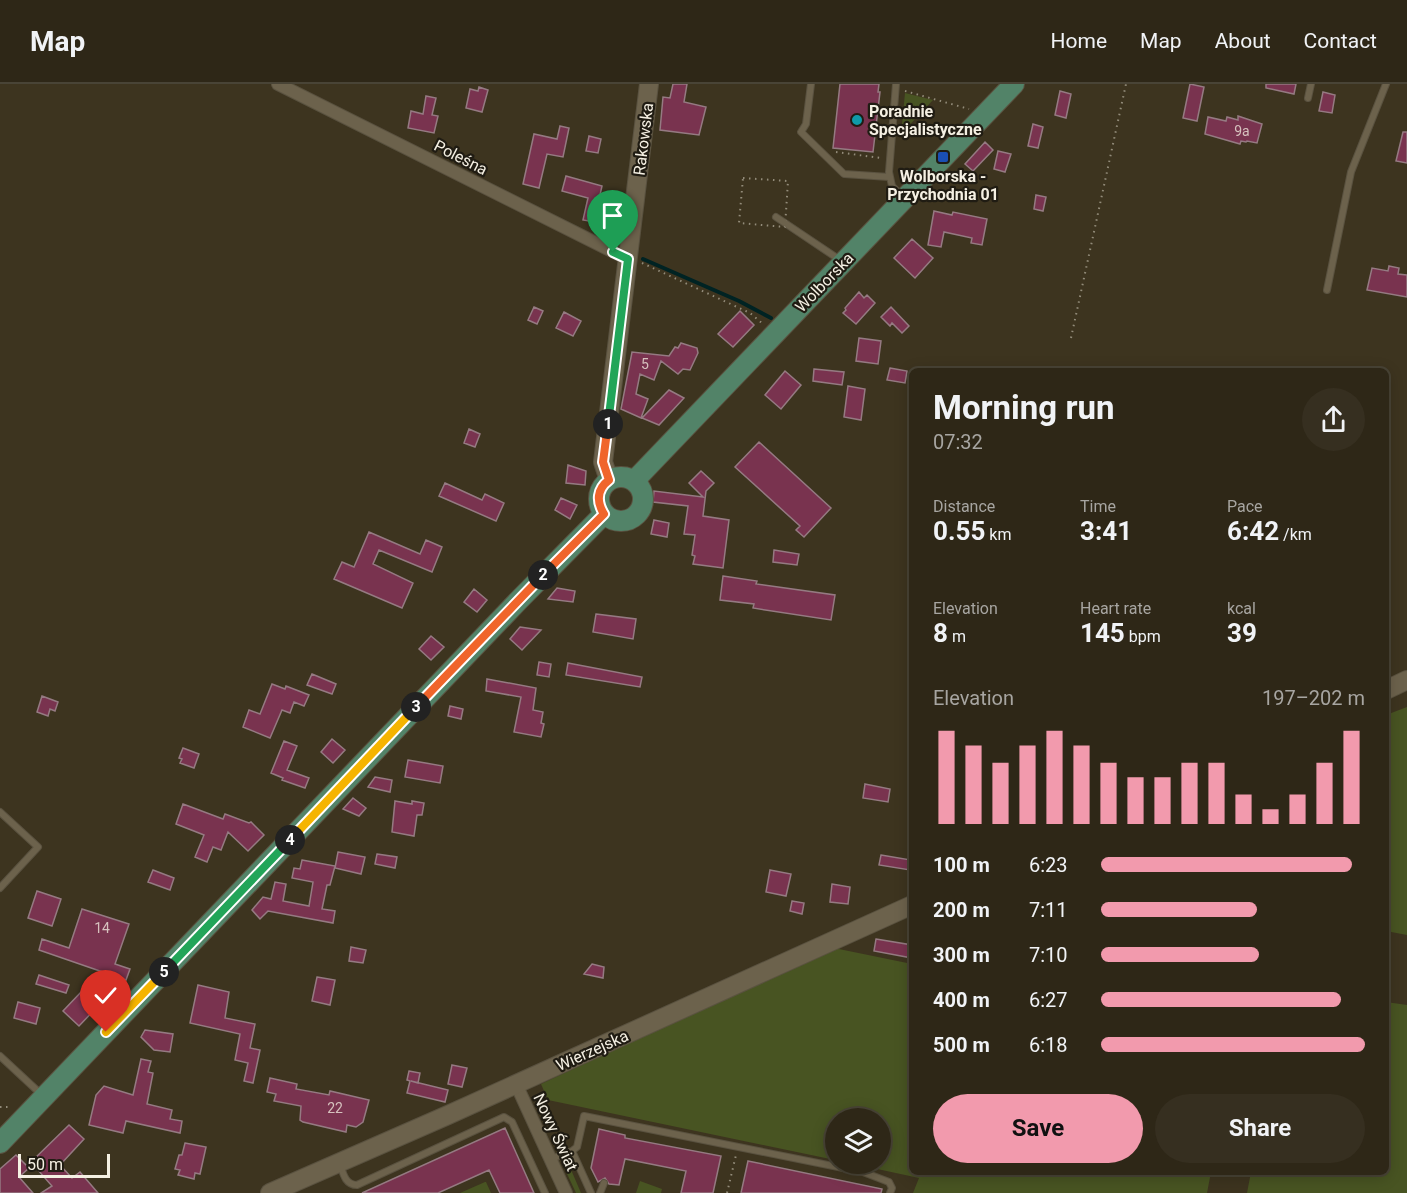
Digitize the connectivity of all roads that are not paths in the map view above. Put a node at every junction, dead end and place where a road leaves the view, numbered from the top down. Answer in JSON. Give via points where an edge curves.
{"nodes":[{"id":1,"x":278,"y":84,"type":"edge"},
{"id":2,"x":649,"y":84,"type":"edge"},
{"id":3,"x":811,"y":84,"type":"edge"},
{"id":4,"x":1014,"y":84,"type":"edge"},
{"id":5,"x":1311,"y":84,"type":"edge"},
{"id":6,"x":1386,"y":84,"type":"edge"},
{"id":7,"x":896,"y":87,"type":"edge"},
{"id":8,"x":1308,"y":98,"type":"dead end"},
{"id":9,"x":890,"y":177,"type":"junction"},
{"id":10,"x":905,"y":198,"type":"junction"},
{"id":11,"x":776,"y":217,"type":"dead end"},
{"id":12,"x":628,"y":259,"type":"junction"},
{"id":13,"x":843,"y":262,"type":"junction"},
{"id":14,"x":1328,"y":290,"type":"dead end"},
{"id":15,"x":609,"y":480,"type":"junction"},
{"id":16,"x":634,"y":481,"type":"junction"},
{"id":17,"x":604,"y":514,"type":"junction"},
{"id":18,"x":1407,"y":680,"type":"edge"},
{"id":19,"x":1389,"y":689,"type":"edge"},
{"id":20,"x":0,"y":812,"type":"edge"},
{"id":21,"x":0,"y":888,"type":"edge"},
{"id":22,"x":909,"y":906,"type":"edge"},
{"id":23,"x":0,"y":1056,"type":"edge"},
{"id":24,"x":516,"y":1084,"type":"junction"},
{"id":25,"x":44,"y":1097,"type":"junction"},
{"id":26,"x":0,"y":1143,"type":"edge"},
{"id":27,"x":572,"y":1151,"type":"junction"},
{"id":28,"x":550,"y":1159,"type":"junction"},
{"id":29,"x":339,"y":1163,"type":"junction"},
{"id":30,"x":604,"y":1183,"type":"dead end"},
{"id":31,"x":271,"y":1193,"type":"edge"},
{"id":32,"x":545,"y":1193,"type":"edge"},
{"id":33,"x":566,"y":1193,"type":"edge"},
{"id":34,"x":591,"y":1193,"type":"edge"},
{"id":35,"x":600,"y":1193,"type":"edge"},
{"id":36,"x":890,"y":1193,"type":"edge"}],
"edges":[{"from":1,"to":12,"type":"street","name":"Poleśna"},
{"from":2,"to":12,"type":"street","name":"Rakowska"},
{"from":3,"to":9,"type":"lane","via":[[806,124],[801,132],[844,174]]},
{"from":4,"to":10,"type":"main road","name":"Wolborska"},
{"from":5,"to":8,"type":"lane"},
{"from":6,"to":14,"type":"lane","via":[[1351,172]]},
{"from":7,"to":9,"type":"lane"},
{"from":9,"to":10,"type":"lane","via":[[892,186]]},
{"from":10,"to":13,"type":"main road","name":"Wolborska"},
{"from":11,"to":13,"type":"lane"},
{"from":12,"to":15,"type":"street","name":"Rakowska","via":[[603,462]]},
{"from":13,"to":16,"type":"main road","name":"Wolborska"},
{"from":15,"to":16,"type":"main road","via":[[624,477]]},
{"from":15,"to":17,"type":"main road","via":[[598,496]]},
{"from":16,"to":17,"type":"main road","via":[[643,497],[637,515],[620,522]]},
{"from":17,"to":25,"type":"main road"},
{"from":18,"to":19,"type":"street"},
{"from":20,"to":21,"type":"lane","via":[[38,847]]},
{"from":22,"to":24,"type":"street","name":"Wierzejska"},
{"from":23,"to":25,"type":"lane"},
{"from":24,"to":28,"type":"street","name":"Nowy Świat"},
{"from":24,"to":29,"type":"street","name":"Wierzejska"},
{"from":25,"to":26,"type":"main road"},
{"from":27,"to":28,"type":"lane"},
{"from":27,"to":34,"type":"lane"},
{"from":27,"to":36,"type":"lane","via":[[578,1147],[584,1116],[863,1172],[889,1182]]},
{"from":28,"to":33,"type":"street","name":"Nowy Świat"},
{"from":29,"to":31,"type":"street","name":"Wierzejska"},
{"from":29,"to":32,"type":"lane","via":[[347,1182],[357,1185],[504,1117],[512,1122]]},
{"from":30,"to":35,"type":"lane"}]}
